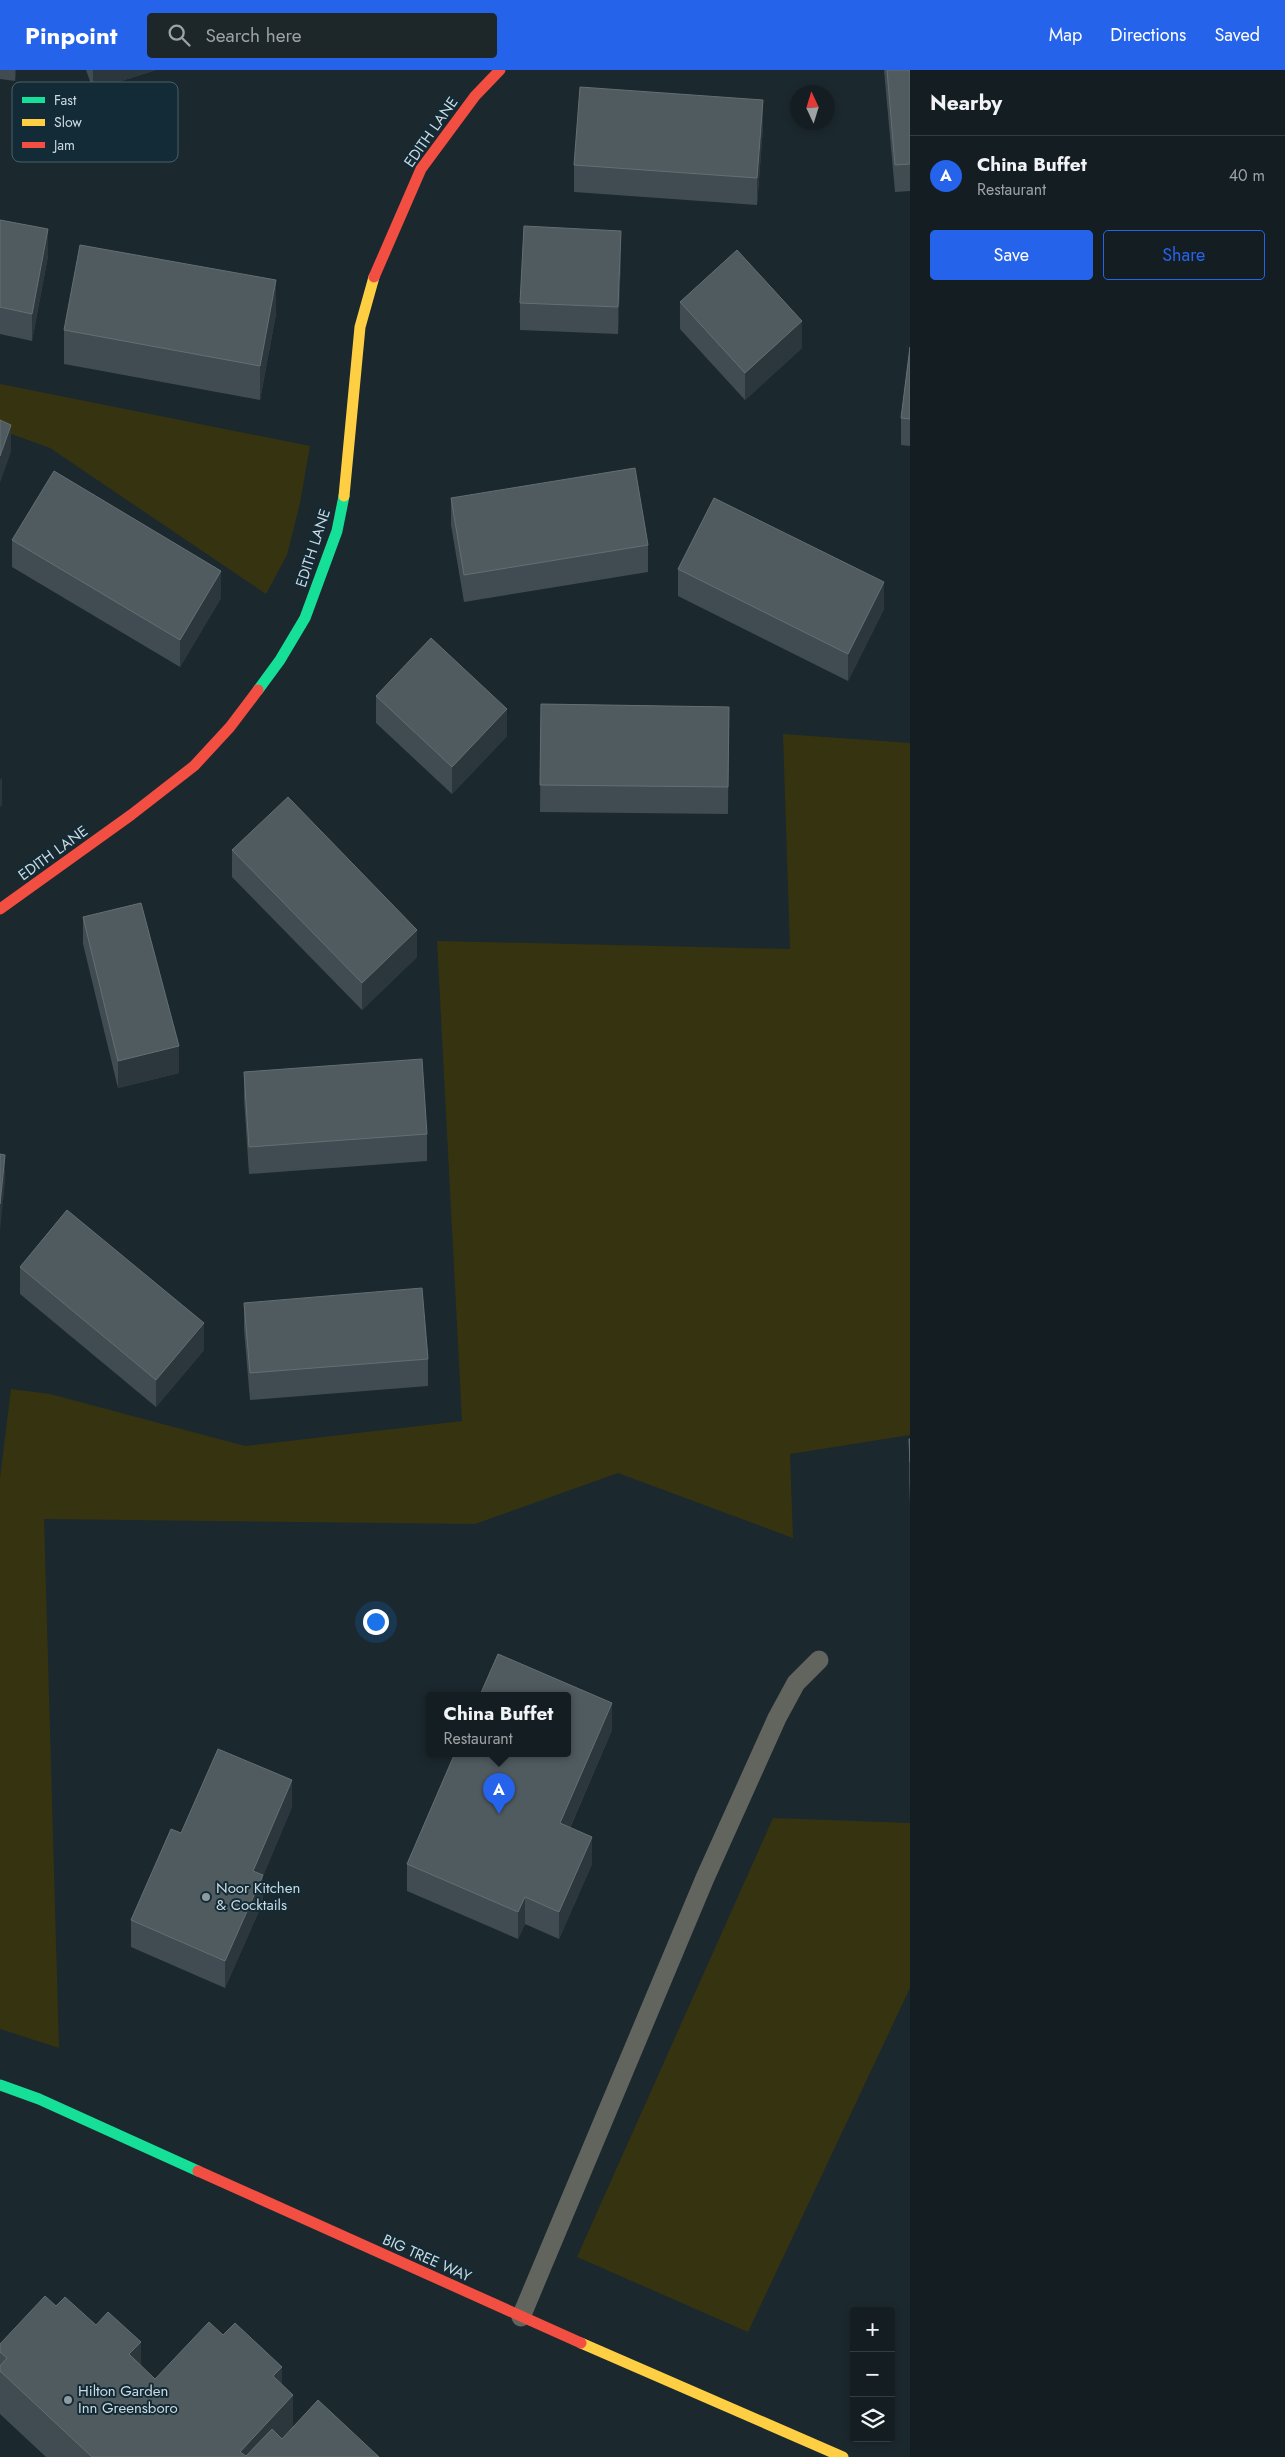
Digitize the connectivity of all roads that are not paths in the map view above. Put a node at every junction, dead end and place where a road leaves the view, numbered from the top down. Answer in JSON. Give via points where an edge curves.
{"nodes":[{"id":1,"x":500,"y":70,"type":"edge"},
{"id":2,"x":0,"y":909,"type":"edge"},
{"id":3,"x":819,"y":1660,"type":"dead end"},
{"id":4,"x":0,"y":2085,"type":"edge"},
{"id":5,"x":521,"y":2317,"type":"junction"},
{"id":6,"x":843,"y":2457,"type":"edge"}],
"edges":[{"from":1,"to":2,"type":"street","name":"EDITH LANE","via":[[475,96],[421,169],[377,266],[360,328],[345,491],[337,531],[305,618],[280,660],[236,720],[194,766]]},
{"from":3,"to":5,"type":"lane","via":[[796,1684],[777,1718],[705,1878]]},
{"from":4,"to":5,"type":"street","name":"BIG TREE WAY","via":[[39,2099]]},
{"from":5,"to":6,"type":"street","name":"BIG TREE WAY"}]}
